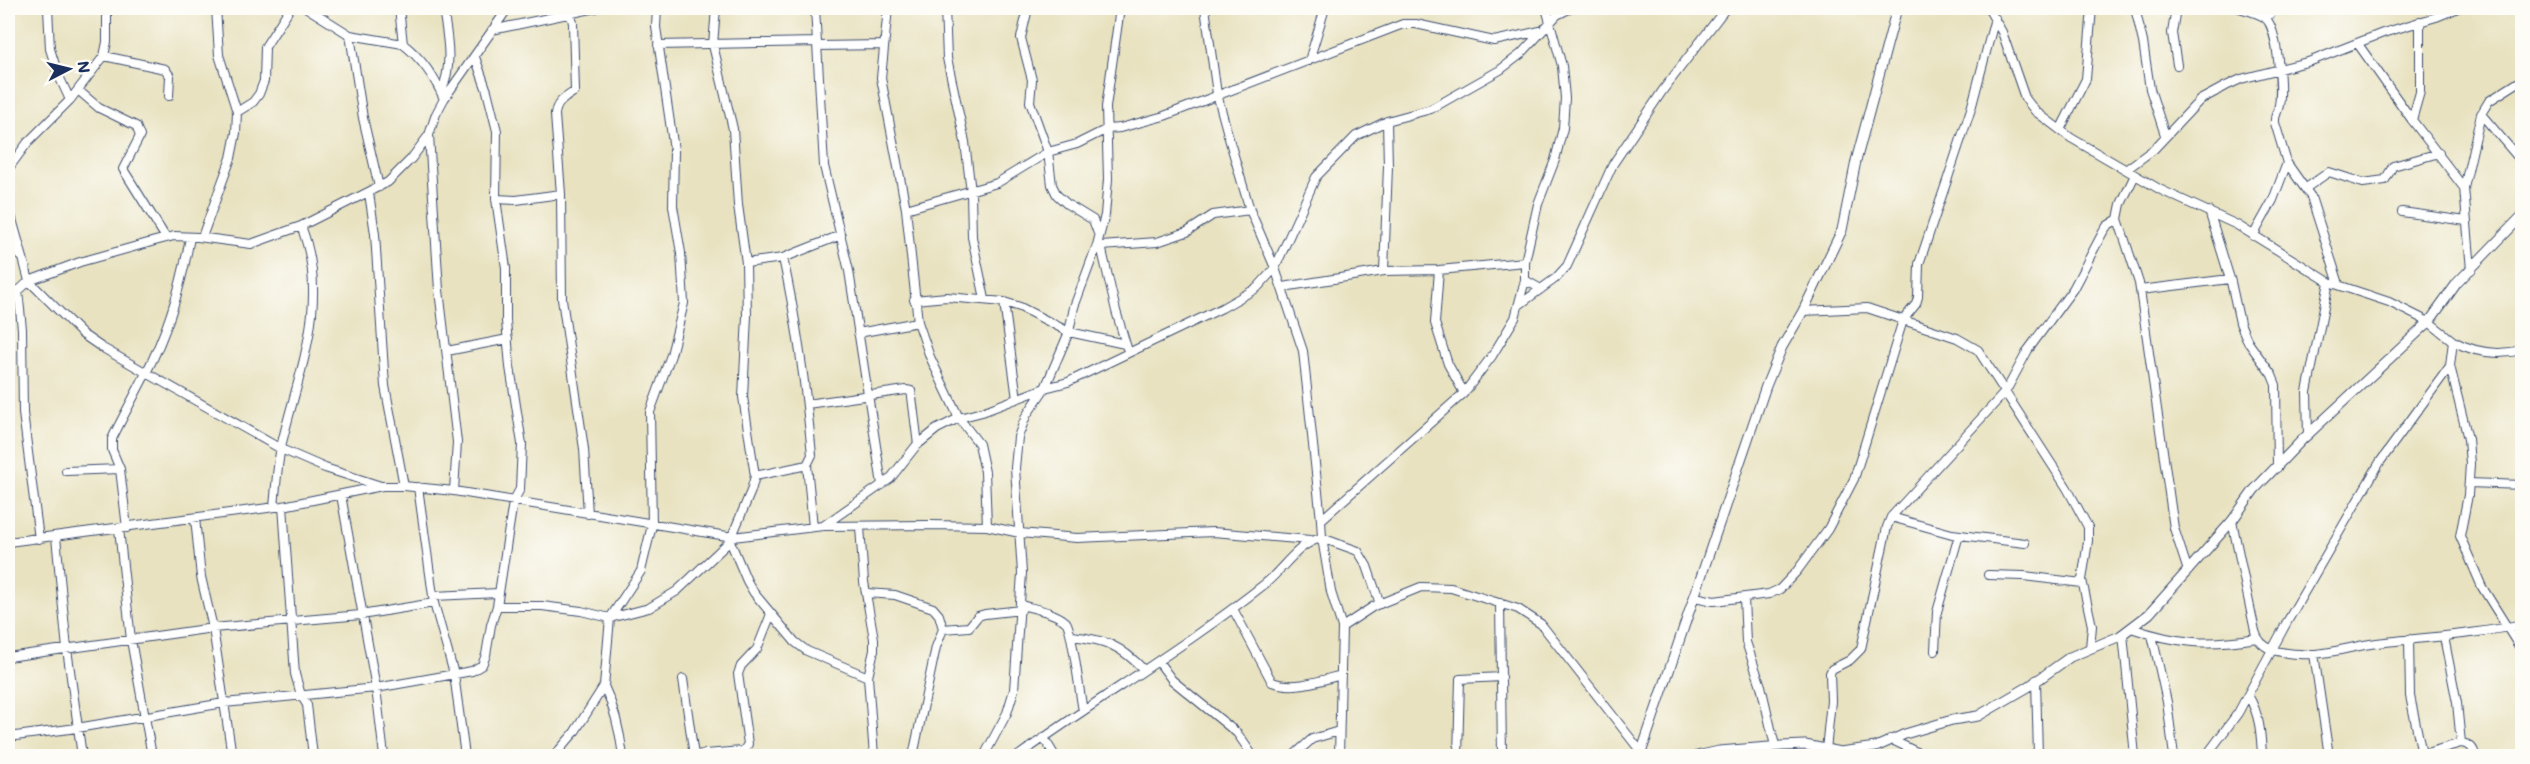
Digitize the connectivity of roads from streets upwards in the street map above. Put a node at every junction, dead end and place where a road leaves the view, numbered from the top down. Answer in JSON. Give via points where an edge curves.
{"nodes":[{"id":1,"x":48,"y":8,"type":"edge"},
{"id":2,"x":107,"y":8,"type":"edge"},
{"id":3,"x":216,"y":8,"type":"edge"},
{"id":4,"x":290,"y":8,"type":"edge"},
{"id":5,"x":307,"y":8,"type":"edge"},
{"id":6,"x":399,"y":8,"type":"edge"},
{"id":7,"x":442,"y":8,"type":"edge"},
{"id":8,"x":508,"y":8,"type":"edge"},
{"id":9,"x":596,"y":8,"type":"edge"},
{"id":10,"x":657,"y":8,"type":"edge"},
{"id":11,"x":716,"y":8,"type":"edge"},
{"id":12,"x":815,"y":8,"type":"edge"},
{"id":13,"x":888,"y":8,"type":"edge"},
{"id":14,"x":945,"y":8,"type":"edge"},
{"id":15,"x":1028,"y":8,"type":"edge"},
{"id":16,"x":1120,"y":8,"type":"edge"},
{"id":17,"x":1205,"y":8,"type":"edge"},
{"id":18,"x":1325,"y":8,"type":"edge"},
{"id":19,"x":1546,"y":8,"type":"edge"},
{"id":20,"x":1571,"y":8,"type":"edge"},
{"id":21,"x":1726,"y":8,"type":"edge"},
{"id":22,"x":1897,"y":8,"type":"edge"},
{"id":23,"x":1988,"y":8,"type":"edge"},
{"id":24,"x":2092,"y":8,"type":"edge"},
{"id":25,"x":2135,"y":8,"type":"edge"},
{"id":26,"x":2176,"y":8,"type":"edge"},
{"id":27,"x":2240,"y":8,"type":"edge"},
{"id":28,"x":2276,"y":8,"type":"edge"},
{"id":29,"x":2458,"y":8,"type":"edge"},
{"id":30,"x":570,"y":10,"type":"edge"},
{"id":31,"x":1995,"y":18,"type":"junction"},
{"id":32,"x":2266,"y":18,"type":"junction"},
{"id":33,"x":2420,"y":21,"type":"junction"},
{"id":34,"x":1550,"y":23,"type":"junction"},
{"id":35,"x":492,"y":30,"type":"junction"},
{"id":36,"x":1540,"y":31,"type":"junction"},
{"id":37,"x":350,"y":35,"type":"junction"},
{"id":38,"x":403,"y":44,"type":"junction"},
{"id":39,"x":818,"y":44,"type":"junction"},
{"id":40,"x":2358,"y":44,"type":"junction"},
{"id":41,"x":658,"y":45,"type":"junction"},
{"id":42,"x":713,"y":45,"type":"junction"},
{"id":43,"x":884,"y":45,"type":"junction"},
{"id":44,"x":104,"y":56,"type":"junction"},
{"id":45,"x":475,"y":57,"type":"junction"},
{"id":46,"x":1309,"y":61,"type":"junction"},
{"id":47,"x":2177,"y":65,"type":"dead end"},
{"id":48,"x":2279,"y":71,"type":"junction"},
{"id":49,"x":2523,"y":80,"type":"edge"},
{"id":50,"x":78,"y":90,"type":"junction"},
{"id":51,"x":1217,"y":94,"type":"junction"},
{"id":52,"x":443,"y":95,"type":"junction"},
{"id":53,"x":169,"y":96,"type":"dead end"},
{"id":54,"x":70,"y":100,"type":"junction"},
{"id":55,"x":237,"y":112,"type":"junction"},
{"id":56,"x":2481,"y":114,"type":"junction"},
{"id":57,"x":2412,"y":120,"type":"junction"},
{"id":58,"x":1387,"y":121,"type":"junction"},
{"id":59,"x":1107,"y":129,"type":"junction"},
{"id":60,"x":2060,"y":130,"type":"junction"},
{"id":61,"x":429,"y":135,"type":"junction"},
{"id":62,"x":2165,"y":135,"type":"junction"},
{"id":63,"x":1048,"y":152,"type":"junction"},
{"id":64,"x":2439,"y":153,"type":"junction"},
{"id":65,"x":2523,"y":162,"type":"edge"},
{"id":66,"x":2287,"y":163,"type":"junction"},
{"id":67,"x":8,"y":169,"type":"edge"},
{"id":68,"x":2127,"y":169,"type":"junction"},
{"id":69,"x":2135,"y":176,"type":"junction"},
{"id":70,"x":380,"y":187,"type":"junction"},
{"id":71,"x":2306,"y":188,"type":"junction"},
{"id":72,"x":2464,"y":188,"type":"junction"},
{"id":73,"x":971,"y":192,"type":"junction"},
{"id":74,"x":369,"y":193,"type":"junction"},
{"id":75,"x":561,"y":194,"type":"junction"},
{"id":76,"x":496,"y":199,"type":"junction"},
{"id":77,"x":8,"y":205,"type":"edge"},
{"id":78,"x":906,"y":210,"type":"junction"},
{"id":79,"x":1250,"y":210,"type":"junction"},
{"id":80,"x":2209,"y":211,"type":"junction"},
{"id":81,"x":2402,"y":212,"type":"dead end"},
{"id":82,"x":2523,"y":216,"type":"edge"},
{"id":83,"x":2118,"y":219,"type":"junction"},
{"id":84,"x":2466,"y":221,"type":"junction"},
{"id":85,"x":301,"y":226,"type":"junction"},
{"id":86,"x":841,"y":235,"type":"junction"},
{"id":87,"x":1099,"y":236,"type":"junction"},
{"id":88,"x":2253,"y":236,"type":"junction"},
{"id":89,"x":190,"y":237,"type":"junction"},
{"id":90,"x":202,"y":237,"type":"junction"},
{"id":91,"x":166,"y":238,"type":"junction"},
{"id":92,"x":8,"y":246,"type":"edge"},
{"id":93,"x":1099,"y":246,"type":"junction"},
{"id":94,"x":23,"y":258,"type":"junction"},
{"id":95,"x":783,"y":258,"type":"junction"},
{"id":96,"x":1525,"y":262,"type":"junction"},
{"id":97,"x":746,"y":263,"type":"junction"},
{"id":98,"x":1275,"y":268,"type":"junction"},
{"id":99,"x":1439,"y":270,"type":"junction"},
{"id":100,"x":2471,"y":270,"type":"junction"},
{"id":101,"x":1384,"y":271,"type":"junction"},
{"id":102,"x":2230,"y":279,"type":"junction"},
{"id":103,"x":1525,"y":280,"type":"junction"},
{"id":104,"x":29,"y":281,"type":"junction"},
{"id":105,"x":2329,"y":282,"type":"junction"},
{"id":106,"x":2339,"y":284,"type":"junction"},
{"id":107,"x":1282,"y":288,"type":"junction"},
{"id":108,"x":1541,"y":289,"type":"junction"},
{"id":109,"x":18,"y":290,"type":"junction"},
{"id":110,"x":2140,"y":290,"type":"junction"},
{"id":111,"x":985,"y":299,"type":"junction"},
{"id":112,"x":914,"y":300,"type":"junction"},
{"id":113,"x":8,"y":301,"type":"edge"},
{"id":114,"x":1004,"y":302,"type":"junction"},
{"id":115,"x":1518,"y":305,"type":"junction"},
{"id":116,"x":1803,"y":311,"type":"junction"},
{"id":117,"x":1903,"y":320,"type":"junction"},
{"id":118,"x":918,"y":322,"type":"junction"},
{"id":119,"x":2429,"y":322,"type":"junction"},
{"id":120,"x":1069,"y":332,"type":"junction"},
{"id":121,"x":858,"y":333,"type":"junction"},
{"id":122,"x":508,"y":339,"type":"junction"},
{"id":123,"x":2453,"y":341,"type":"junction"},
{"id":124,"x":1127,"y":348,"type":"junction"},
{"id":125,"x":447,"y":351,"type":"junction"},
{"id":126,"x":2520,"y":353,"type":"edge"},
{"id":127,"x":2450,"y":366,"type":"junction"},
{"id":128,"x":147,"y":372,"type":"junction"},
{"id":129,"x":1045,"y":388,"type":"junction"},
{"id":130,"x":2006,"y":391,"type":"junction"},
{"id":131,"x":1464,"y":393,"type":"junction"},
{"id":132,"x":868,"y":397,"type":"junction"},
{"id":133,"x":1017,"y":399,"type":"junction"},
{"id":134,"x":807,"y":404,"type":"junction"},
{"id":135,"x":959,"y":418,"type":"junction"},
{"id":136,"x":2308,"y":435,"type":"junction"},
{"id":137,"x":918,"y":444,"type":"junction"},
{"id":138,"x":280,"y":449,"type":"junction"},
{"id":139,"x":807,"y":465,"type":"junction"},
{"id":140,"x":2277,"y":468,"type":"junction"},
{"id":141,"x":120,"y":469,"type":"junction"},
{"id":142,"x":66,"y":471,"type":"dead end"},
{"id":143,"x":755,"y":476,"type":"junction"},
{"id":144,"x":2469,"y":483,"type":"junction"},
{"id":145,"x":882,"y":485,"type":"junction"},
{"id":146,"x":2523,"y":485,"type":"edge"},
{"id":147,"x":382,"y":486,"type":"junction"},
{"id":148,"x":404,"y":486,"type":"junction"},
{"id":149,"x":418,"y":487,"type":"junction"},
{"id":150,"x":454,"y":491,"type":"junction"},
{"id":151,"x":341,"y":495,"type":"junction"},
{"id":152,"x":513,"y":502,"type":"junction"},
{"id":153,"x":278,"y":507,"type":"junction"},
{"id":154,"x":588,"y":514,"type":"junction"},
{"id":155,"x":1891,"y":517,"type":"junction"},
{"id":156,"x":195,"y":518,"type":"junction"},
{"id":157,"x":1321,"y":520,"type":"junction"},
{"id":158,"x":2232,"y":521,"type":"junction"},
{"id":159,"x":652,"y":525,"type":"junction"},
{"id":160,"x":823,"y":526,"type":"junction"},
{"id":161,"x":987,"y":526,"type":"junction"},
{"id":162,"x":813,"y":527,"type":"junction"},
{"id":163,"x":860,"y":527,"type":"junction"},
{"id":164,"x":123,"y":529,"type":"junction"},
{"id":165,"x":1020,"y":533,"type":"junction"},
{"id":166,"x":1959,"y":535,"type":"junction"},
{"id":167,"x":56,"y":537,"type":"junction"},
{"id":168,"x":1322,"y":538,"type":"junction"},
{"id":169,"x":39,"y":539,"type":"junction"},
{"id":170,"x":732,"y":539,"type":"junction"},
{"id":171,"x":1310,"y":540,"type":"junction"},
{"id":172,"x":8,"y":543,"type":"edge"},
{"id":173,"x":2025,"y":543,"type":"dead end"},
{"id":174,"x":2188,"y":571,"type":"junction"},
{"id":175,"x":1988,"y":575,"type":"dead end"},
{"id":176,"x":2082,"y":583,"type":"junction"},
{"id":177,"x":498,"y":593,"type":"junction"},
{"id":178,"x":867,"y":593,"type":"junction"},
{"id":179,"x":1695,"y":597,"type":"junction"},
{"id":180,"x":1744,"y":598,"type":"junction"},
{"id":181,"x":434,"y":600,"type":"junction"},
{"id":182,"x":1500,"y":603,"type":"junction"},
{"id":183,"x":1380,"y":604,"type":"junction"},
{"id":184,"x":497,"y":606,"type":"junction"},
{"id":185,"x":1021,"y":608,"type":"junction"},
{"id":186,"x":1233,"y":609,"type":"junction"},
{"id":187,"x":771,"y":614,"type":"junction"},
{"id":188,"x":362,"y":615,"type":"junction"},
{"id":189,"x":610,"y":618,"type":"junction"},
{"id":190,"x":291,"y":620,"type":"junction"},
{"id":191,"x":2523,"y":624,"type":"edge"},
{"id":192,"x":1342,"y":627,"type":"junction"},
{"id":193,"x":2506,"y":627,"type":"junction"},
{"id":194,"x":213,"y":628,"type":"junction"},
{"id":195,"x":943,"y":629,"type":"junction"},
{"id":196,"x":2127,"y":632,"type":"junction"},
{"id":197,"x":2151,"y":635,"type":"junction"},
{"id":198,"x":1072,"y":636,"type":"junction"},
{"id":199,"x":2444,"y":637,"type":"junction"},
{"id":200,"x":2257,"y":638,"type":"junction"},
{"id":201,"x":2409,"y":639,"type":"junction"},
{"id":202,"x":131,"y":640,"type":"junction"},
{"id":203,"x":2090,"y":648,"type":"junction"},
{"id":204,"x":67,"y":649,"type":"junction"},
{"id":205,"x":2273,"y":649,"type":"junction"},
{"id":206,"x":1935,"y":651,"type":"dead end"},
{"id":207,"x":2523,"y":651,"type":"edge"},
{"id":208,"x":2314,"y":654,"type":"junction"},
{"id":209,"x":8,"y":657,"type":"edge"},
{"id":210,"x":1158,"y":661,"type":"junction"},
{"id":211,"x":1144,"y":670,"type":"junction"},
{"id":212,"x":454,"y":674,"type":"junction"},
{"id":213,"x":1341,"y":675,"type":"junction"},
{"id":214,"x":868,"y":677,"type":"junction"},
{"id":215,"x":1502,"y":677,"type":"junction"},
{"id":216,"x":683,"y":679,"type":"dead end"},
{"id":217,"x":2036,"y":680,"type":"junction"},
{"id":218,"x":604,"y":686,"type":"junction"},
{"id":219,"x":376,"y":688,"type":"junction"},
{"id":220,"x":301,"y":695,"type":"junction"},
{"id":221,"x":2248,"y":695,"type":"junction"},
{"id":222,"x":224,"y":703,"type":"junction"},
{"id":223,"x":1083,"y":711,"type":"junction"},
{"id":224,"x":145,"y":716,"type":"junction"},
{"id":225,"x":77,"y":728,"type":"junction"},
{"id":226,"x":1339,"y":731,"type":"junction"},
{"id":227,"x":8,"y":737,"type":"edge"},
{"id":228,"x":1044,"y":738,"type":"junction"},
{"id":229,"x":1890,"y":739,"type":"junction"},
{"id":230,"x":2461,"y":743,"type":"junction"},
{"id":231,"x":1770,"y":750,"type":"edge"},
{"id":232,"x":1826,"y":750,"type":"junction"},
{"id":233,"x":741,"y":754,"type":"edge"},
{"id":234,"x":1641,"y":754,"type":"edge"},
{"id":235,"x":2419,"y":755,"type":"edge"},
{"id":236,"x":82,"y":756,"type":"edge"},
{"id":237,"x":152,"y":756,"type":"edge"},
{"id":238,"x":232,"y":756,"type":"edge"},
{"id":239,"x":313,"y":756,"type":"edge"},
{"id":240,"x":384,"y":756,"type":"edge"},
{"id":241,"x":465,"y":756,"type":"edge"},
{"id":242,"x":554,"y":756,"type":"edge"},
{"id":243,"x":623,"y":756,"type":"edge"},
{"id":244,"x":694,"y":756,"type":"edge"},
{"id":245,"x":874,"y":756,"type":"edge"},
{"id":246,"x":913,"y":756,"type":"edge"},
{"id":247,"x":984,"y":756,"type":"edge"},
{"id":248,"x":1018,"y":756,"type":"edge"},
{"id":249,"x":1055,"y":756,"type":"edge"},
{"id":250,"x":1253,"y":756,"type":"edge"},
{"id":251,"x":1293,"y":756,"type":"edge"},
{"id":252,"x":1339,"y":756,"type":"edge"},
{"id":253,"x":1458,"y":756,"type":"edge"},
{"id":254,"x":1502,"y":756,"type":"edge"},
{"id":255,"x":1697,"y":756,"type":"edge"},
{"id":256,"x":1925,"y":756,"type":"edge"},
{"id":257,"x":2038,"y":756,"type":"edge"},
{"id":258,"x":2134,"y":756,"type":"edge"},
{"id":259,"x":2174,"y":756,"type":"edge"},
{"id":260,"x":2206,"y":756,"type":"edge"},
{"id":261,"x":2262,"y":756,"type":"edge"},
{"id":262,"x":2329,"y":756,"type":"edge"},
{"id":263,"x":2475,"y":756,"type":"edge"}],
"edges":[{"from":1,"to":54,"type":"street","via":[[50,49]]},
{"from":2,"to":44,"type":"street"},
{"from":3,"to":55,"type":"street","via":[[219,55]]},
{"from":4,"to":55,"type":"street","via":[[265,47],[260,94]]},
{"from":5,"to":37,"type":"street"},
{"from":6,"to":38,"type":"street"},
{"from":7,"to":52,"type":"street","via":[[450,55]]},
{"from":8,"to":35,"type":"street"},
{"from":9,"to":30,"type":"street"},
{"from":10,"to":41,"type":"street"},
{"from":11,"to":42,"type":"street"},
{"from":12,"to":39,"type":"street"},
{"from":13,"to":43,"type":"street"},
{"from":14,"to":73,"type":"street","via":[[947,58]]},
{"from":15,"to":63,"type":"street","via":[[1022,38],[1032,80],[1030,102]]},
{"from":16,"to":59,"type":"street","via":[[1109,75]]},
{"from":17,"to":51,"type":"street"},
{"from":18,"to":46,"type":"street"},
{"from":19,"to":34,"type":"street"},
{"from":20,"to":34,"type":"street"},
{"from":21,"to":108,"type":"street","via":[[1613,164],[1567,266]]},
{"from":22,"to":116,"type":"street","via":[[1856,161],[1842,230]]},
{"from":23,"to":31,"type":"street"},
{"from":24,"to":60,"type":"street","via":[[2086,78]]},
{"from":25,"to":62,"type":"street","via":[[2150,89]]},
{"from":26,"to":47,"type":"street","via":[[2172,33]]},
{"from":27,"to":32,"type":"street"},
{"from":28,"to":32,"type":"street"},
{"from":29,"to":33,"type":"street"},
{"from":30,"to":35,"type":"street"},
{"from":30,"to":75,"type":"street","via":[[575,91],[555,107]]},
{"from":31,"to":60,"type":"street","via":[[2025,98]]},
{"from":31,"to":117,"type":"street","via":[[1971,109],[1919,264],[1916,304]]},
{"from":32,"to":48,"type":"street","via":[[2275,40]]},
{"from":33,"to":40,"type":"street"},
{"from":33,"to":57,"type":"street","via":[[2420,92]]},
{"from":34,"to":36,"type":"street"},
{"from":34,"to":96,"type":"street","via":[[1562,66],[1563,128],[1538,204]]},
{"from":35,"to":45,"type":"street"},
{"from":36,"to":46,"type":"street","via":[[1494,41],[1403,24]]},
{"from":36,"to":58,"type":"street","via":[[1521,54],[1500,70],[1431,109]]},
{"from":37,"to":38,"type":"street"},
{"from":37,"to":70,"type":"street","via":[[363,118]]},
{"from":38,"to":52,"type":"street","via":[[423,63]]},
{"from":39,"to":42,"type":"street"},
{"from":39,"to":43,"type":"street"},
{"from":39,"to":86,"type":"street","via":[[824,166]]},
{"from":40,"to":48,"type":"street"},
{"from":40,"to":57,"type":"street"},
{"from":41,"to":42,"type":"street"},
{"from":41,"to":159,"type":"street","via":[[674,150],[674,206],[684,288],[671,355],[650,412]]},
{"from":42,"to":97,"type":"street","via":[[734,129]]},
{"from":43,"to":78,"type":"street","via":[[881,78]]},
{"from":44,"to":50,"type":"street"},
{"from":44,"to":53,"type":"street","via":[[165,69],[170,75]]},
{"from":45,"to":52,"type":"street"},
{"from":45,"to":76,"type":"street","via":[[497,131]]},
{"from":46,"to":51,"type":"street"},
{"from":48,"to":62,"type":"street","via":[[2241,79],[2211,93]]},
{"from":48,"to":66,"type":"street","via":[[2279,102],[2274,120]]},
{"from":49,"to":56,"type":"street","via":[[2489,101]]},
{"from":50,"to":54,"type":"street"},
{"from":50,"to":91,"type":"street","via":[[99,108],[139,130],[140,136],[123,169]]},
{"from":51,"to":59,"type":"street","via":[[1164,116]]},
{"from":51,"to":79,"type":"street"},
{"from":52,"to":61,"type":"street"},
{"from":54,"to":67,"type":"street","via":[[28,142]]},
{"from":55,"to":90,"type":"street","via":[[231,158]]},
{"from":56,"to":65,"type":"street"},
{"from":56,"to":72,"type":"street"},
{"from":57,"to":64,"type":"street"},
{"from":58,"to":98,"type":"street","via":[[1356,136],[1316,177]]},
{"from":58,"to":101,"type":"street"},
{"from":59,"to":63,"type":"street","via":[[1077,144]]},
{"from":59,"to":87,"type":"street","via":[[1108,179]]},
{"from":60,"to":68,"type":"street"},
{"from":61,"to":70,"type":"street","via":[[411,159]]},
{"from":61,"to":125,"type":"street"},
{"from":62,"to":68,"type":"street"},
{"from":63,"to":73,"type":"street","via":[[1010,177]]},
{"from":63,"to":87,"type":"street","via":[[1057,195],[1093,220]]},
{"from":64,"to":71,"type":"street","via":[[2392,166],[2385,180],[2362,183],[2329,172]]},
{"from":64,"to":72,"type":"street"},
{"from":66,"to":71,"type":"street"},
{"from":66,"to":88,"type":"street"},
{"from":68,"to":69,"type":"street"},
{"from":69,"to":80,"type":"street"},
{"from":69,"to":83,"type":"street"},
{"from":70,"to":74,"type":"street"},
{"from":71,"to":106,"type":"street"},
{"from":72,"to":84,"type":"street"},
{"from":73,"to":78,"type":"street"},
{"from":73,"to":111,"type":"street","via":[[975,257]]},
{"from":74,"to":85,"type":"street"},
{"from":74,"to":148,"type":"street","via":[[380,295],[382,367]]},
{"from":75,"to":76,"type":"street"},
{"from":75,"to":154,"type":"street","via":[[562,299],[584,449]]},
{"from":76,"to":122,"type":"street","via":[[506,268]]},
{"from":77,"to":94,"type":"street"},
{"from":78,"to":112,"type":"street"},
{"from":79,"to":93,"type":"street","via":[[1213,215],[1187,232],[1157,242]]},
{"from":79,"to":98,"type":"street"},
{"from":80,"to":88,"type":"street"},
{"from":80,"to":102,"type":"street"},
{"from":81,"to":84,"type":"street"},
{"from":82,"to":100,"type":"street"},
{"from":83,"to":110,"type":"street"},
{"from":83,"to":130,"type":"street","via":[[2103,232],[2073,289],[2028,350]]},
{"from":84,"to":100,"type":"street"},
{"from":85,"to":90,"type":"street","via":[[251,244]]},
{"from":85,"to":138,"type":"street","via":[[309,245],[314,314]]},
{"from":86,"to":95,"type":"street"},
{"from":86,"to":121,"type":"street"},
{"from":87,"to":93,"type":"street"},
{"from":88,"to":105,"type":"street"},
{"from":89,"to":90,"type":"street"},
{"from":89,"to":91,"type":"street"},
{"from":89,"to":128,"type":"street","via":[[174,306]]},
{"from":91,"to":104,"type":"street"},
{"from":92,"to":94,"type":"street"},
{"from":93,"to":120,"type":"street","via":[[1080,287]]},
{"from":93,"to":124,"type":"street"},
{"from":94,"to":104,"type":"street"},
{"from":95,"to":97,"type":"street"},
{"from":95,"to":134,"type":"street"},
{"from":96,"to":99,"type":"street"},
{"from":96,"to":103,"type":"street"},
{"from":97,"to":143,"type":"street","via":[[743,397]]},
{"from":98,"to":107,"type":"street"},
{"from":98,"to":124,"type":"street","via":[[1257,288],[1239,298]]},
{"from":99,"to":101,"type":"street"},
{"from":99,"to":131,"type":"street","via":[[1435,323]]},
{"from":100,"to":119,"type":"street"},
{"from":101,"to":107,"type":"street"},
{"from":102,"to":110,"type":"street"},
{"from":102,"to":140,"type":"street","via":[[2248,342],[2276,385]]},
{"from":103,"to":108,"type":"street"},
{"from":103,"to":115,"type":"street"},
{"from":104,"to":109,"type":"street"},
{"from":104,"to":128,"type":"street","via":[[82,333]]},
{"from":105,"to":106,"type":"street"},
{"from":105,"to":136,"type":"street","via":[[2307,392]]},
{"from":106,"to":119,"type":"street"},
{"from":107,"to":157,"type":"street","via":[[1303,351]]},
{"from":108,"to":115,"type":"street"},
{"from":109,"to":113,"type":"street"},
{"from":109,"to":169,"type":"street","via":[[23,413]]},
{"from":110,"to":174,"type":"street","via":[[2174,528]]},
{"from":111,"to":112,"type":"street"},
{"from":111,"to":114,"type":"street"},
{"from":112,"to":118,"type":"street"},
{"from":114,"to":120,"type":"street","via":[[1020,306]]},
{"from":114,"to":133,"type":"street"},
{"from":115,"to":131,"type":"street","via":[[1515,318],[1492,356]]},
{"from":116,"to":117,"type":"street","via":[[1867,308]]},
{"from":116,"to":179,"type":"street","via":[[1766,386]]},
{"from":117,"to":130,"type":"street","via":[[1969,343]]},
{"from":117,"to":180,"type":"street","via":[[1854,480],[1828,529],[1780,589]]},
{"from":118,"to":121,"type":"street"},
{"from":118,"to":135,"type":"street"},
{"from":119,"to":123,"type":"street"},
{"from":119,"to":136,"type":"street"},
{"from":120,"to":124,"type":"street"},
{"from":120,"to":129,"type":"street"},
{"from":121,"to":132,"type":"street"},
{"from":122,"to":125,"type":"street"},
{"from":122,"to":152,"type":"street","via":[[522,444],[520,489]]},
{"from":123,"to":126,"type":"street","via":[[2480,352]]},
{"from":123,"to":127,"type":"street"},
{"from":124,"to":129,"type":"street","via":[[1068,382]]},
{"from":125,"to":150,"type":"street","via":[[457,442]]},
{"from":127,"to":144,"type":"street","via":[[2468,439]]},
{"from":127,"to":205,"type":"street","via":[[2380,462]]},
{"from":128,"to":138,"type":"street"},
{"from":128,"to":141,"type":"street","via":[[112,439]]},
{"from":129,"to":133,"type":"street"},
{"from":129,"to":165,"type":"street","via":[[1026,416],[1018,437],[1015,468]]},
{"from":130,"to":155,"type":"street"},
{"from":130,"to":176,"type":"street","via":[[2085,520],[2088,541]]},
{"from":131,"to":157,"type":"street"},
{"from":132,"to":134,"type":"street"},
{"from":132,"to":137,"type":"street","via":[[910,392]]},
{"from":132,"to":145,"type":"street"},
{"from":133,"to":135,"type":"street"},
{"from":134,"to":139,"type":"street","via":[[812,455]]},
{"from":135,"to":137,"type":"street"},
{"from":135,"to":161,"type":"street","via":[[979,444],[985,472]]},
{"from":136,"to":140,"type":"street"},
{"from":137,"to":145,"type":"street"},
{"from":138,"to":147,"type":"street"},
{"from":138,"to":153,"type":"street"},
{"from":139,"to":143,"type":"street"},
{"from":139,"to":162,"type":"street"},
{"from":140,"to":158,"type":"street","via":[[2254,490]]},
{"from":141,"to":142,"type":"street"},
{"from":141,"to":164,"type":"street"},
{"from":143,"to":170,"type":"street"},
{"from":144,"to":146,"type":"street"},
{"from":144,"to":193,"type":"street","via":[[2461,541]]},
{"from":145,"to":160,"type":"street"},
{"from":147,"to":148,"type":"street"},
{"from":147,"to":151,"type":"street"},
{"from":148,"to":149,"type":"street"},
{"from":149,"to":150,"type":"street"},
{"from":149,"to":181,"type":"street"},
{"from":150,"to":152,"type":"street"},
{"from":151,"to":153,"type":"street"},
{"from":151,"to":188,"type":"street"},
{"from":152,"to":154,"type":"street"},
{"from":152,"to":177,"type":"street"},
{"from":153,"to":156,"type":"street"},
{"from":153,"to":190,"type":"street"},
{"from":154,"to":159,"type":"street"},
{"from":155,"to":166,"type":"street"},
{"from":155,"to":232,"type":"street","via":[[1861,649],[1830,674]]},
{"from":156,"to":164,"type":"street"},
{"from":156,"to":194,"type":"street","via":[[199,567]]},
{"from":157,"to":168,"type":"street"},
{"from":158,"to":174,"type":"street"},
{"from":158,"to":200,"type":"street"},
{"from":159,"to":170,"type":"street"},
{"from":159,"to":189,"type":"street","via":[[641,571]]},
{"from":160,"to":162,"type":"street"},
{"from":160,"to":163,"type":"street"},
{"from":161,"to":163,"type":"street"},
{"from":161,"to":165,"type":"street"},
{"from":162,"to":170,"type":"street"},
{"from":163,"to":178,"type":"street"},
{"from":164,"to":167,"type":"street"},
{"from":164,"to":202,"type":"street"},
{"from":165,"to":171,"type":"street","via":[[1077,538],[1213,532]]},
{"from":165,"to":185,"type":"street"},
{"from":166,"to":173,"type":"street"},
{"from":166,"to":206,"type":"street","via":[[1938,612]]},
{"from":167,"to":169,"type":"street"},
{"from":167,"to":204,"type":"street"},
{"from":168,"to":171,"type":"street"},
{"from":168,"to":183,"type":"street","via":[[1358,551]]},
{"from":168,"to":192,"type":"street"},
{"from":169,"to":172,"type":"street"},
{"from":170,"to":187,"type":"street","via":[[747,581]]},
{"from":170,"to":189,"type":"street","via":[[666,600]]},
{"from":171,"to":186,"type":"street","via":[[1275,576]]},
{"from":174,"to":196,"type":"street"},
{"from":175,"to":176,"type":"street"},
{"from":176,"to":203,"type":"street","via":[[2092,626]]},
{"from":177,"to":181,"type":"street"},
{"from":177,"to":184,"type":"street"},
{"from":178,"to":195,"type":"street","via":[[895,595],[933,608]]},
{"from":178,"to":214,"type":"street","via":[[874,639]]},
{"from":179,"to":180,"type":"street","via":[[1714,601]]},
{"from":179,"to":234,"type":"street"},
{"from":180,"to":231,"type":"street","via":[[1746,642],[1761,686]]},
{"from":181,"to":188,"type":"street"},
{"from":181,"to":212,"type":"street"},
{"from":182,"to":183,"type":"street","via":[[1432,586]]},
{"from":182,"to":215,"type":"street"},
{"from":182,"to":234,"type":"street","via":[[1541,624]]},
{"from":183,"to":192,"type":"street"},
{"from":184,"to":189,"type":"street","via":[[581,610]]},
{"from":184,"to":212,"type":"street","via":[[482,665]]},
{"from":185,"to":195,"type":"street","via":[[978,616],[969,627]]},
{"from":185,"to":198,"type":"street","via":[[1056,616],[1067,623]]},
{"from":185,"to":247,"type":"street","via":[[1014,690],[1003,722]]},
{"from":186,"to":210,"type":"street"},
{"from":186,"to":213,"type":"street","via":[[1272,682],[1281,686],[1306,684]]},
{"from":187,"to":214,"type":"street","via":[[807,651]]},
{"from":187,"to":233,"type":"street","via":[[757,649],[738,674],[747,744]]},
{"from":188,"to":190,"type":"street"},
{"from":188,"to":219,"type":"street"},
{"from":189,"to":218,"type":"street"},
{"from":190,"to":194,"type":"street"},
{"from":190,"to":220,"type":"street","via":[[295,674]]},
{"from":191,"to":193,"type":"street"},
{"from":192,"to":213,"type":"street"},
{"from":193,"to":199,"type":"street"},
{"from":193,"to":207,"type":"street"},
{"from":194,"to":202,"type":"street"},
{"from":194,"to":222,"type":"street"},
{"from":195,"to":246,"type":"street"},
{"from":196,"to":197,"type":"street"},
{"from":196,"to":203,"type":"street"},
{"from":196,"to":258,"type":"street"},
{"from":197,"to":200,"type":"street","via":[[2210,643]]},
{"from":197,"to":259,"type":"street"},
{"from":198,"to":211,"type":"street","via":[[1116,645]]},
{"from":198,"to":223,"type":"street"},
{"from":199,"to":201,"type":"street"},
{"from":199,"to":230,"type":"street"},
{"from":200,"to":205,"type":"street"},
{"from":201,"to":208,"type":"street"},
{"from":201,"to":235,"type":"street","via":[[2410,696]]},
{"from":202,"to":204,"type":"street"},
{"from":202,"to":224,"type":"street"},
{"from":203,"to":217,"type":"street"},
{"from":204,"to":209,"type":"street"},
{"from":204,"to":225,"type":"street"},
{"from":205,"to":208,"type":"street"},
{"from":205,"to":221,"type":"street"},
{"from":208,"to":262,"type":"street"},
{"from":210,"to":211,"type":"street"},
{"from":210,"to":250,"type":"street","via":[[1172,680],[1237,733]]},
{"from":211,"to":223,"type":"street"},
{"from":212,"to":219,"type":"street"},
{"from":212,"to":241,"type":"street"},
{"from":213,"to":226,"type":"street"},
{"from":214,"to":245,"type":"street"},
{"from":215,"to":253,"type":"street","via":[[1460,679]]},
{"from":215,"to":254,"type":"street"},
{"from":216,"to":244,"type":"street"},
{"from":217,"to":229,"type":"street","via":[[1978,716]]},
{"from":217,"to":257,"type":"street"},
{"from":218,"to":242,"type":"street"},
{"from":218,"to":243,"type":"street","via":[[617,720]]},
{"from":219,"to":220,"type":"street"},
{"from":219,"to":240,"type":"street"},
{"from":220,"to":222,"type":"street"},
{"from":220,"to":239,"type":"street","via":[[310,720]]},
{"from":221,"to":260,"type":"street"},
{"from":221,"to":261,"type":"street","via":[[2260,727]]},
{"from":222,"to":224,"type":"street"},
{"from":222,"to":238,"type":"street"},
{"from":223,"to":228,"type":"street"},
{"from":224,"to":225,"type":"street"},
{"from":224,"to":237,"type":"street"},
{"from":225,"to":227,"type":"street"},
{"from":225,"to":236,"type":"street"},
{"from":226,"to":251,"type":"street","via":[[1312,739]]},
{"from":226,"to":252,"type":"street"},
{"from":228,"to":248,"type":"street"},
{"from":228,"to":249,"type":"street"},
{"from":229,"to":232,"type":"street","via":[[1860,751]]},
{"from":229,"to":256,"type":"street"},
{"from":230,"to":235,"type":"street"},
{"from":230,"to":263,"type":"street","via":[[2472,747]]},
{"from":231,"to":232,"type":"street","via":[[1805,745]]},
{"from":231,"to":255,"type":"street","via":[[1719,751]]},
{"from":233,"to":244,"type":"street"}]}
